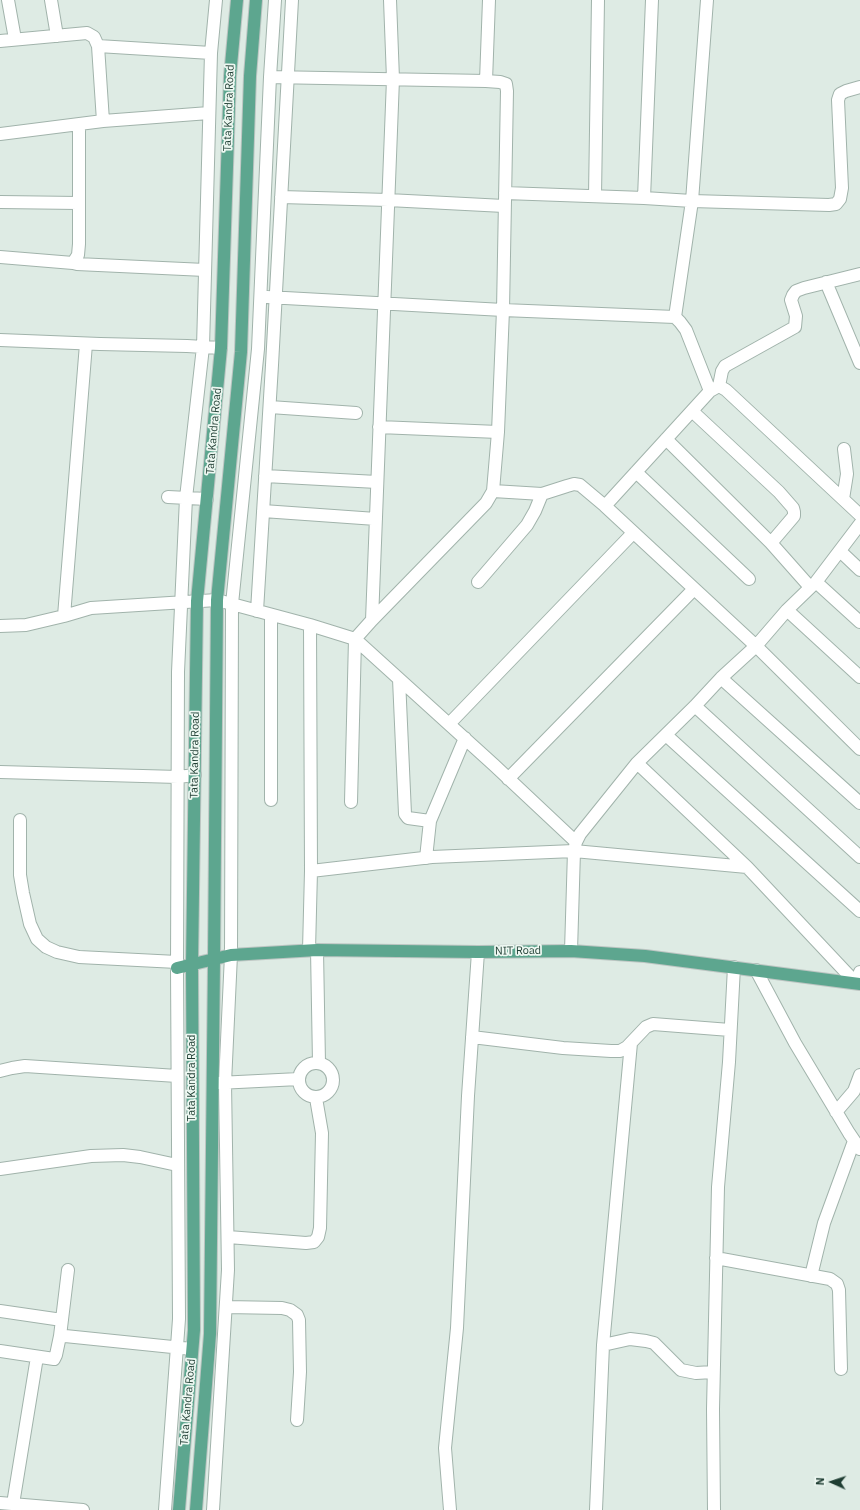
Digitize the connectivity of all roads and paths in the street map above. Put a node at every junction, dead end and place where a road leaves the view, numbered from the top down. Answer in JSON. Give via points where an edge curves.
{"nodes":[{"id":1,"x":8,"y":0,"type":"edge"},
{"id":2,"x":50,"y":0,"type":"edge"},
{"id":3,"x":216,"y":0,"type":"edge"},
{"id":4,"x":237,"y":0,"type":"edge"},
{"id":5,"x":256,"y":0,"type":"edge"},
{"id":6,"x":275,"y":0,"type":"edge"},
{"id":7,"x":292,"y":0,"type":"edge"},
{"id":8,"x":390,"y":0,"type":"edge"},
{"id":9,"x":489,"y":0,"type":"edge"},
{"id":10,"x":598,"y":0,"type":"edge"},
{"id":11,"x":652,"y":0,"type":"edge"},
{"id":12,"x":707,"y":0,"type":"edge"},
{"id":13,"x":57,"y":36,"type":"junction"},
{"id":14,"x":14,"y":40,"type":"junction"},
{"id":15,"x":0,"y":41,"type":"edge"},
{"id":16,"x":98,"y":46,"type":"junction"},
{"id":17,"x":211,"y":53,"type":"junction"},
{"id":18,"x":270,"y":77,"type":"junction"},
{"id":19,"x":287,"y":77,"type":"junction"},
{"id":20,"x":393,"y":79,"type":"junction"},
{"id":21,"x":486,"y":81,"type":"junction"},
{"id":22,"x":860,"y":87,"type":"edge"},
{"id":23,"x":210,"y":113,"type":"junction"},
{"id":24,"x":103,"y":121,"type":"junction"},
{"id":25,"x":79,"y":124,"type":"junction"},
{"id":26,"x":0,"y":134,"type":"edge"},
{"id":27,"x":505,"y":193,"type":"junction"},
{"id":28,"x":594,"y":196,"type":"junction"},
{"id":29,"x":281,"y":197,"type":"junction"},
{"id":30,"x":644,"y":198,"type":"junction"},
{"id":31,"x":388,"y":200,"type":"junction"},
{"id":32,"x":692,"y":201,"type":"junction"},
{"id":33,"x":0,"y":202,"type":"edge"},
{"id":34,"x":78,"y":203,"type":"junction"},
{"id":35,"x":504,"y":206,"type":"junction"},
{"id":36,"x":0,"y":257,"type":"edge"},
{"id":37,"x":73,"y":263,"type":"junction"},
{"id":38,"x":205,"y":270,"type":"junction"},
{"id":39,"x":860,"y":274,"type":"edge"},
{"id":40,"x":826,"y":282,"type":"junction"},
{"id":41,"x":260,"y":296,"type":"junction"},
{"id":42,"x":276,"y":298,"type":"junction"},
{"id":43,"x":384,"y":303,"type":"junction"},
{"id":44,"x":503,"y":310,"type":"junction"},
{"id":45,"x":675,"y":318,"type":"junction"},
{"id":46,"x":0,"y":340,"type":"edge"},
{"id":47,"x":86,"y":344,"type":"junction"},
{"id":48,"x":203,"y":347,"type":"junction"},
{"id":49,"x":221,"y":348,"type":"junction"},
{"id":50,"x":860,"y":363,"type":"edge"},
{"id":51,"x":715,"y":388,"type":"junction"},
{"id":52,"x":270,"y":407,"type":"junction"},
{"id":53,"x":692,"y":411,"type":"junction"},
{"id":54,"x":356,"y":413,"type":"dead end"},
{"id":55,"x":379,"y":427,"type":"junction"},
{"id":56,"x":498,"y":432,"type":"junction"},
{"id":57,"x":666,"y":439,"type":"junction"},
{"id":58,"x":844,"y":449,"type":"dead end"},
{"id":59,"x":636,"y":472,"type":"junction"},
{"id":60,"x":265,"y":476,"type":"junction"},
{"id":61,"x":377,"y":482,"type":"junction"},
{"id":62,"x":493,"y":491,"type":"junction"},
{"id":63,"x":542,"y":494,"type":"junction"},
{"id":64,"x":168,"y":497,"type":"dead end"},
{"id":65,"x":186,"y":498,"type":"junction"},
{"id":66,"x":207,"y":498,"type":"junction"},
{"id":67,"x":843,"y":499,"type":"junction"},
{"id":68,"x":605,"y":506,"type":"junction"},
{"id":69,"x":263,"y":511,"type":"junction"},
{"id":70,"x":860,"y":515,"type":"edge"},
{"id":71,"x":376,"y":519,"type":"junction"},
{"id":72,"x":860,"y":524,"type":"edge"},
{"id":73,"x":633,"y":533,"type":"junction"},
{"id":74,"x":771,"y":543,"type":"junction"},
{"id":75,"x":840,"y":552,"type":"junction"},
{"id":76,"x":860,"y":570,"type":"edge"},
{"id":77,"x":749,"y":579,"type":"dead end"},
{"id":78,"x":478,"y":582,"type":"dead end"},
{"id":79,"x":813,"y":585,"type":"junction"},
{"id":80,"x":694,"y":589,"type":"junction"},
{"id":81,"x":217,"y":600,"type":"junction"},
{"id":82,"x":197,"y":601,"type":"junction"},
{"id":83,"x":181,"y":602,"type":"junction"},
{"id":84,"x":232,"y":604,"type":"junction"},
{"id":85,"x":787,"y":610,"type":"junction"},
{"id":86,"x":257,"y":611,"type":"junction"},
{"id":87,"x":271,"y":614,"type":"junction"},
{"id":88,"x":64,"y":616,"type":"junction"},
{"id":89,"x":372,"y":620,"type":"junction"},
{"id":90,"x":860,"y":622,"type":"edge"},
{"id":91,"x":310,"y":625,"type":"junction"},
{"id":92,"x":0,"y":626,"type":"edge"},
{"id":93,"x":355,"y":639,"type":"junction"},
{"id":94,"x":756,"y":646,"type":"junction"},
{"id":95,"x":178,"y":672,"type":"junction"},
{"id":96,"x":196,"y":673,"type":"junction"},
{"id":97,"x":860,"y":677,"type":"edge"},
{"id":98,"x":399,"y":678,"type":"junction"},
{"id":99,"x":721,"y":678,"type":"junction"},
{"id":100,"x":695,"y":706,"type":"junction"},
{"id":101,"x":449,"y":724,"type":"junction"},
{"id":102,"x":666,"y":735,"type":"junction"},
{"id":103,"x":464,"y":738,"type":"junction"},
{"id":104,"x":860,"y":749,"type":"edge"},
{"id":105,"x":637,"y":763,"type":"junction"},
{"id":106,"x":0,"y":772,"type":"edge"},
{"id":107,"x":195,"y":775,"type":"junction"},
{"id":108,"x":178,"y":777,"type":"junction"},
{"id":109,"x":508,"y":779,"type":"junction"},
{"id":110,"x":271,"y":800,"type":"dead end"},
{"id":111,"x":351,"y":802,"type":"dead end"},
{"id":112,"x":860,"y":803,"type":"edge"},
{"id":113,"x":20,"y":820,"type":"dead end"},
{"id":114,"x":430,"y":821,"type":"junction"},
{"id":115,"x":575,"y":847,"type":"junction"},
{"id":116,"x":860,"y":857,"type":"edge"},
{"id":117,"x":426,"y":858,"type":"junction"},
{"id":118,"x":747,"y":867,"type":"junction"},
{"id":119,"x":311,"y":871,"type":"junction"},
{"id":120,"x":860,"y":910,"type":"edge"},
{"id":121,"x":313,"y":950,"type":"junction"},
{"id":122,"x":570,"y":951,"type":"junction"},
{"id":123,"x":478,"y":952,"type":"junction"},
{"id":124,"x":231,"y":955,"type":"junction"},
{"id":125,"x":214,"y":960,"type":"junction"},
{"id":126,"x":177,"y":965,"type":"junction"},
{"id":127,"x":192,"y":965,"type":"junction"},
{"id":128,"x":734,"y":967,"type":"junction"},
{"id":129,"x":756,"y":970,"type":"junction"},
{"id":130,"x":859,"y":980,"type":"edge"},
{"id":131,"x":730,"y":1030,"type":"junction"},
{"id":132,"x":472,"y":1037,"type":"junction"},
{"id":133,"x":631,"y":1043,"type":"junction"},
{"id":134,"x":318,"y":1063,"type":"junction"},
{"id":135,"x":0,"y":1071,"type":"edge"},
{"id":136,"x":860,"y":1075,"type":"edge"},
{"id":137,"x":177,"y":1076,"type":"junction"},
{"id":138,"x":299,"y":1079,"type":"junction"},
{"id":139,"x":213,"y":1082,"type":"junction"},
{"id":140,"x":225,"y":1083,"type":"junction"},
{"id":141,"x":316,"y":1098,"type":"junction"},
{"id":142,"x":836,"y":1112,"type":"junction"},
{"id":143,"x":857,"y":1145,"type":"edge"},
{"id":144,"x":177,"y":1165,"type":"junction"},
{"id":145,"x":0,"y":1169,"type":"edge"},
{"id":146,"x":228,"y":1237,"type":"junction"},
{"id":147,"x":716,"y":1258,"type":"junction"},
{"id":148,"x":68,"y":1270,"type":"dead end"},
{"id":149,"x":811,"y":1276,"type":"junction"},
{"id":150,"x":226,"y":1307,"type":"junction"},
{"id":151,"x":0,"y":1311,"type":"edge"},
{"id":152,"x":62,"y":1320,"type":"junction"},
{"id":153,"x":60,"y":1336,"type":"junction"},
{"id":154,"x":603,"y":1345,"type":"junction"},
{"id":155,"x":177,"y":1348,"type":"junction"},
{"id":156,"x":192,"y":1349,"type":"junction"},
{"id":157,"x":0,"y":1351,"type":"edge"},
{"id":158,"x":37,"y":1357,"type":"junction"},
{"id":159,"x":841,"y":1369,"type":"dead end"},
{"id":160,"x":714,"y":1372,"type":"junction"},
{"id":161,"x":297,"y":1420,"type":"dead end"},
{"id":162,"x":167,"y":1473,"type":"junction"},
{"id":163,"x":182,"y":1474,"type":"junction"},
{"id":164,"x":0,"y":1503,"type":"edge"},
{"id":165,"x":13,"y":1504,"type":"junction"},
{"id":166,"x":83,"y":1510,"type":"edge"},
{"id":167,"x":165,"y":1510,"type":"edge"},
{"id":168,"x":179,"y":1510,"type":"edge"},
{"id":169,"x":196,"y":1510,"type":"edge"},
{"id":170,"x":213,"y":1510,"type":"edge"},
{"id":171,"x":450,"y":1510,"type":"edge"},
{"id":172,"x":596,"y":1510,"type":"edge"},
{"id":173,"x":714,"y":1510,"type":"edge"}],
"edges":[{"from":1,"to":14,"type":"street"},
{"from":2,"to":13,"type":"street"},
{"from":3,"to":17,"type":"street"},
{"from":4,"to":49,"type":"main road","name":"Tata Kandra Road","via":[[230,76]]},
{"from":5,"to":81,"type":"main road","name":"Tata Kandra Road","via":[[250,76],[241,352]]},
{"from":6,"to":18,"type":"street"},
{"from":7,"to":19,"type":"street"},
{"from":8,"to":20,"type":"street"},
{"from":9,"to":21,"type":"street"},
{"from":10,"to":28,"type":"street"},
{"from":11,"to":30,"type":"street"},
{"from":12,"to":32,"type":"street"},
{"from":13,"to":14,"type":"street"},
{"from":13,"to":16,"type":"street","via":[[87,33],[94,37]]},
{"from":14,"to":15,"type":"street"},
{"from":16,"to":17,"type":"street"},
{"from":16,"to":24,"type":"street"},
{"from":17,"to":23,"type":"street"},
{"from":18,"to":19,"type":"street"},
{"from":18,"to":41,"type":"street"},
{"from":19,"to":20,"type":"street"},
{"from":19,"to":29,"type":"street"},
{"from":20,"to":21,"type":"street"},
{"from":20,"to":31,"type":"street"},
{"from":21,"to":27,"type":"street","via":[[506,84]]},
{"from":22,"to":32,"type":"street","via":[[840,94],[838,100],[842,188],[836,204]]},
{"from":23,"to":24,"type":"street"},
{"from":23,"to":38,"type":"street"},
{"from":24,"to":25,"type":"street"},
{"from":25,"to":26,"type":"street"},
{"from":25,"to":34,"type":"street"},
{"from":27,"to":28,"type":"street"},
{"from":27,"to":35,"type":"street"},
{"from":28,"to":30,"type":"street"},
{"from":29,"to":31,"type":"street"},
{"from":29,"to":42,"type":"street"},
{"from":30,"to":32,"type":"street"},
{"from":31,"to":35,"type":"street"},
{"from":31,"to":43,"type":"street"},
{"from":32,"to":45,"type":"street"},
{"from":33,"to":34,"type":"street"},
{"from":34,"to":37,"type":"street","via":[[79,244],[78,255]]},
{"from":35,"to":44,"type":"street"},
{"from":36,"to":37,"type":"street"},
{"from":37,"to":38,"type":"street"},
{"from":38,"to":48,"type":"street"},
{"from":39,"to":40,"type":"street"},
{"from":40,"to":50,"type":"street"},
{"from":40,"to":51,"type":"street","via":[[796,291],[792,300],[796,316],[795,327],[725,366]]},
{"from":41,"to":42,"type":"street"},
{"from":41,"to":84,"type":"street","via":[[257,357]]},
{"from":42,"to":43,"type":"street"},
{"from":42,"to":52,"type":"street"},
{"from":43,"to":44,"type":"street"},
{"from":43,"to":55,"type":"street"},
{"from":44,"to":45,"type":"street"},
{"from":44,"to":56,"type":"street"},
{"from":45,"to":51,"type":"street","via":[[686,330]]},
{"from":46,"to":47,"type":"street"},
{"from":47,"to":48,"type":"street"},
{"from":47,"to":88,"type":"street"},
{"from":48,"to":49,"type":"street"},
{"from":48,"to":65,"type":"street"},
{"from":49,"to":66,"type":"main road","name":"Tata Kandra Road"},
{"from":51,"to":53,"type":"street"},
{"from":51,"to":67,"type":"street","via":[[726,390]]},
{"from":52,"to":54,"type":"street"},
{"from":52,"to":60,"type":"street"},
{"from":53,"to":57,"type":"street"},
{"from":53,"to":74,"type":"street","via":[[793,508],[794,516]]},
{"from":55,"to":56,"type":"street"},
{"from":55,"to":61,"type":"street"},
{"from":56,"to":62,"type":"street"},
{"from":57,"to":59,"type":"street"},
{"from":57,"to":74,"type":"street"},
{"from":58,"to":67,"type":"street","via":[[847,474]]},
{"from":59,"to":68,"type":"street"},
{"from":59,"to":77,"type":"street"},
{"from":60,"to":61,"type":"street"},
{"from":60,"to":69,"type":"street"},
{"from":61,"to":71,"type":"street"},
{"from":62,"to":63,"type":"street"},
{"from":62,"to":89,"type":"street","via":[[486,503]]},
{"from":63,"to":68,"type":"street","via":[[574,484],[580,485]]},
{"from":63,"to":78,"type":"street","via":[[526,525]]},
{"from":64,"to":65,"type":"street"},
{"from":65,"to":66,"type":"street"},
{"from":65,"to":83,"type":"street"},
{"from":66,"to":82,"type":"main road","name":"Tata Kandra Road"},
{"from":67,"to":70,"type":"street"},
{"from":68,"to":73,"type":"street"},
{"from":69,"to":71,"type":"street"},
{"from":69,"to":86,"type":"street"},
{"from":71,"to":89,"type":"street"},
{"from":72,"to":75,"type":"street"},
{"from":73,"to":80,"type":"street"},
{"from":73,"to":101,"type":"street"},
{"from":74,"to":79,"type":"street"},
{"from":75,"to":76,"type":"street"},
{"from":75,"to":79,"type":"street"},
{"from":79,"to":85,"type":"street"},
{"from":79,"to":90,"type":"street"},
{"from":80,"to":94,"type":"street"},
{"from":80,"to":109,"type":"street"},
{"from":81,"to":82,"type":"street"},
{"from":81,"to":84,"type":"street"},
{"from":81,"to":125,"type":"main road","name":"Tata Kandra Road"},
{"from":82,"to":83,"type":"street"},
{"from":82,"to":96,"type":"main road","name":"Tata Kandra Road"},
{"from":83,"to":88,"type":"street","via":[[91,608]]},
{"from":83,"to":95,"type":"street"},
{"from":84,"to":86,"type":"street"},
{"from":84,"to":124,"type":"street"},
{"from":85,"to":94,"type":"street"},
{"from":85,"to":97,"type":"street"},
{"from":86,"to":87,"type":"street"},
{"from":87,"to":91,"type":"street"},
{"from":87,"to":110,"type":"street"},
{"from":88,"to":92,"type":"street","via":[[26,625]]},
{"from":89,"to":93,"type":"street"},
{"from":91,"to":93,"type":"street"},
{"from":91,"to":119,"type":"street"},
{"from":93,"to":98,"type":"street"},
{"from":93,"to":111,"type":"street"},
{"from":94,"to":99,"type":"street"},
{"from":94,"to":104,"type":"street"},
{"from":95,"to":96,"type":"street"},
{"from":95,"to":108,"type":"street"},
{"from":96,"to":107,"type":"main road","name":"Tata Kandra Road"},
{"from":98,"to":101,"type":"street"},
{"from":98,"to":114,"type":"street","via":[[406,816]]},
{"from":99,"to":100,"type":"street"},
{"from":99,"to":112,"type":"street"},
{"from":100,"to":102,"type":"street"},
{"from":100,"to":116,"type":"street"},
{"from":101,"to":103,"type":"street"},
{"from":102,"to":105,"type":"street"},
{"from":102,"to":120,"type":"street"},
{"from":103,"to":109,"type":"street"},
{"from":103,"to":114,"type":"street"},
{"from":105,"to":115,"type":"street","via":[[580,834]]},
{"from":105,"to":118,"type":"street"},
{"from":106,"to":108,"type":"street"},
{"from":107,"to":108,"type":"street"},
{"from":107,"to":127,"type":"main road","name":"Tata Kandra Road"},
{"from":108,"to":126,"type":"street"},
{"from":109,"to":115,"type":"street"},
{"from":113,"to":126,"type":"street","via":[[20,875],[30,924],[37,939],[57,952],[79,957]]},
{"from":114,"to":117,"type":"street"},
{"from":115,"to":117,"type":"street"},
{"from":115,"to":118,"type":"street"},
{"from":115,"to":122,"type":"street"},
{"from":117,"to":119,"type":"street"},
{"from":118,"to":130,"type":"street"},
{"from":119,"to":121,"type":"street"},
{"from":121,"to":123,"type":"main road","name":"NIT Road"},
{"from":121,"to":124,"type":"main road","name":"NIT Road"},
{"from":121,"to":134,"type":"street"},
{"from":122,"to":123,"type":"main road","name":"NIT Road"},
{"from":122,"to":128,"type":"main road","name":"NIT Road","via":[[645,956]]},
{"from":123,"to":132,"type":"street"},
{"from":124,"to":125,"type":"main road","name":"NIT Road"},
{"from":124,"to":140,"type":"street"},
{"from":125,"to":127,"type":"main road","name":"NIT Road"},
{"from":125,"to":139,"type":"main road","name":"Tata Kandra Road"},
{"from":126,"to":127,"type":"main road","name":"NIT Road"},
{"from":126,"to":137,"type":"street"},
{"from":127,"to":156,"type":"main road","name":"Tata Kandra Road"},
{"from":128,"to":129,"type":"main road","name":"NIT Road"},
{"from":128,"to":131,"type":"street"},
{"from":129,"to":130,"type":"main road","name":"NIT Road"},
{"from":129,"to":142,"type":"street"},
{"from":131,"to":133,"type":"street","via":[[653,1024],[646,1027]]},
{"from":131,"to":147,"type":"street","via":[[718,1187]]},
{"from":132,"to":133,"type":"street","via":[[606,1051],[620,1051]]},
{"from":132,"to":171,"type":"street","via":[[457,1328],[445,1448]]},
{"from":133,"to":154,"type":"street"},
{"from":134,"to":138,"type":"street","via":[[303,1068]]},
{"from":134,"to":141,"type":"street","via":[[329,1068],[334,1078],[327,1094]]},
{"from":135,"to":137,"type":"street","via":[[25,1066]]},
{"from":136,"to":142,"type":"street","via":[[854,1092]]},
{"from":137,"to":144,"type":"street"},
{"from":138,"to":140,"type":"street"},
{"from":138,"to":141,"type":"street","via":[[299,1085],[306,1094]]},
{"from":139,"to":140,"type":"street"},
{"from":139,"to":169,"type":"main road","name":"Tata Kandra Road","via":[[210,1334]]},
{"from":140,"to":146,"type":"street"},
{"from":141,"to":146,"type":"street","via":[[322,1133],[318,1237],[314,1242],[306,1243]]},
{"from":142,"to":143,"type":"street"},
{"from":143,"to":149,"type":"street","via":[[824,1223]]},
{"from":144,"to":145,"type":"street","via":[[122,1155],[91,1156]]},
{"from":144,"to":155,"type":"street"},
{"from":146,"to":150,"type":"street"},
{"from":147,"to":149,"type":"street"},
{"from":147,"to":160,"type":"street"},
{"from":148,"to":152,"type":"street"},
{"from":149,"to":159,"type":"street","via":[[830,1279],[837,1284],[839,1290]]},
{"from":150,"to":161,"type":"street","via":[[282,1308],[297,1315],[300,1372]]},
{"from":150,"to":170,"type":"street"},
{"from":151,"to":152,"type":"street"},
{"from":152,"to":153,"type":"street"},
{"from":153,"to":155,"type":"street"},
{"from":153,"to":158,"type":"street","via":[[54,1358]]},
{"from":154,"to":160,"type":"street","via":[[630,1340],[646,1341],[654,1343],[681,1370],[696,1373]]},
{"from":154,"to":172,"type":"street"},
{"from":155,"to":156,"type":"street"},
{"from":155,"to":162,"type":"street"},
{"from":156,"to":163,"type":"main road","name":"Tata Kandra Road"},
{"from":157,"to":158,"type":"street"},
{"from":158,"to":165,"type":"street"},
{"from":160,"to":173,"type":"street"},
{"from":162,"to":163,"type":"street"},
{"from":162,"to":167,"type":"street"},
{"from":163,"to":168,"type":"main road","name":"Tata Kandra Road"},
{"from":164,"to":165,"type":"street"},
{"from":165,"to":166,"type":"street"}]}
